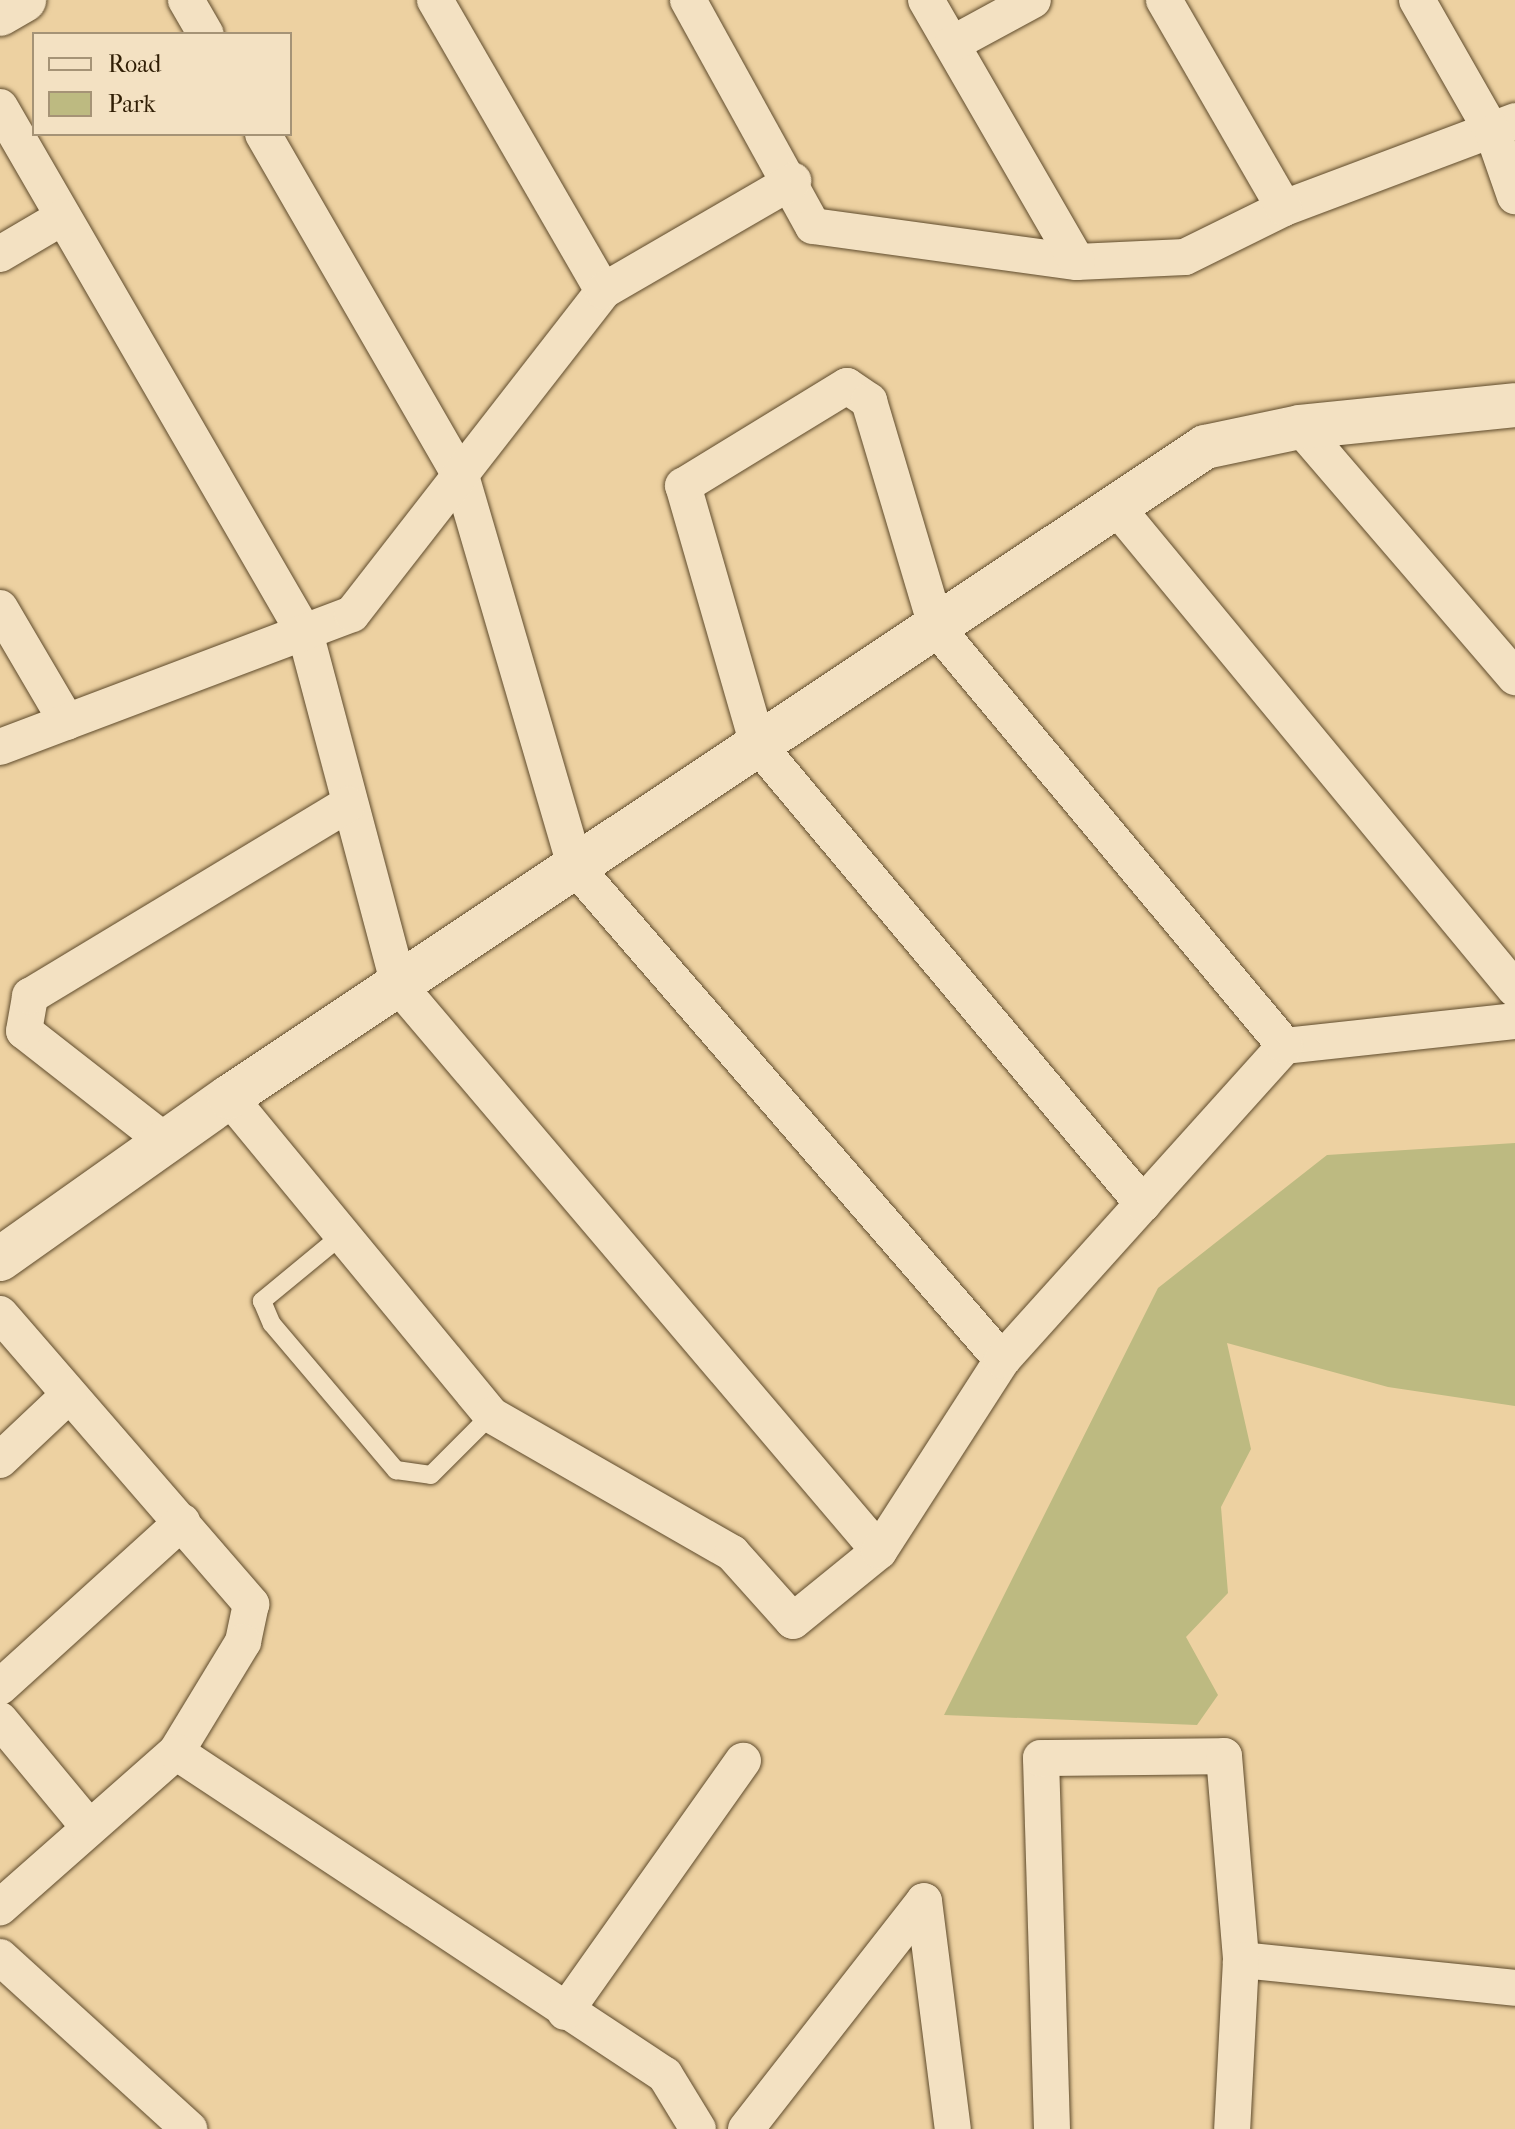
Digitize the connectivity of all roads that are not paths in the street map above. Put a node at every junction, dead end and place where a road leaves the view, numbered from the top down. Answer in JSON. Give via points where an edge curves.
{"nodes":[{"id":1,"x":24,"y":0,"type":"edge"},
{"id":2,"x":186,"y":0,"type":"edge"},
{"id":3,"x":435,"y":0,"type":"edge"},
{"id":4,"x":688,"y":0,"type":"edge"},
{"id":5,"x":926,"y":0,"type":"edge"},
{"id":6,"x":1033,"y":0,"type":"edge"},
{"id":7,"x":1164,"y":0,"type":"edge"},
{"id":8,"x":1417,"y":0,"type":"edge"},
{"id":9,"x":0,"y":14,"type":"edge"},
{"id":10,"x":205,"y":32,"type":"edge"},
{"id":11,"x":952,"y":44,"type":"junction"},
{"id":12,"x":0,"y":107,"type":"edge"},
{"id":13,"x":1504,"y":127,"type":"edge"},
{"id":14,"x":264,"y":136,"type":"edge"},
{"id":15,"x":793,"y":181,"type":"junction"},
{"id":16,"x":1515,"y":196,"type":"edge"},
{"id":17,"x":1284,"y":208,"type":"junction"},
{"id":18,"x":63,"y":217,"type":"junction"},
{"id":19,"x":0,"y":254,"type":"edge"},
{"id":20,"x":1077,"y":262,"type":"junction"},
{"id":21,"x":603,"y":291,"type":"junction"},
{"id":22,"x":1515,"y":405,"type":"edge"},
{"id":23,"x":1300,"y":427,"type":"junction"},
{"id":24,"x":462,"y":479,"type":"junction"},
{"id":25,"x":1114,"y":504,"type":"junction"},
{"id":26,"x":0,"y":608,"type":"edge"},
{"id":27,"x":937,"y":629,"type":"junction"},
{"id":28,"x":306,"y":636,"type":"junction"},
{"id":29,"x":1515,"y":677,"type":"edge"},
{"id":30,"x":67,"y":722,"type":"junction"},
{"id":31,"x":758,"y":745,"type":"junction"},
{"id":32,"x":0,"y":747,"type":"edge"},
{"id":33,"x":348,"y":804,"type":"junction"},
{"id":34,"x":576,"y":868,"type":"junction"},
{"id":35,"x":399,"y":986,"type":"junction"},
{"id":36,"x":1515,"y":989,"type":"edge"},
{"id":37,"x":1515,"y":1021,"type":"edge"},
{"id":38,"x":1285,"y":1046,"type":"junction"},
{"id":39,"x":229,"y":1097,"type":"junction"},
{"id":40,"x":166,"y":1142,"type":"junction"},
{"id":41,"x":1143,"y":1204,"type":"junction"},
{"id":42,"x":342,"y":1235,"type":"junction"},
{"id":43,"x":0,"y":1259,"type":"edge"},
{"id":44,"x":0,"y":1314,"type":"edge"},
{"id":45,"x":1002,"y":1360,"type":"junction"},
{"id":46,"x":69,"y":1395,"type":"junction"},
{"id":47,"x":491,"y":1415,"type":"junction"},
{"id":48,"x":0,"y":1460,"type":"edge"},
{"id":49,"x":182,"y":1522,"type":"junction"},
{"id":50,"x":879,"y":1551,"type":"junction"},
{"id":51,"x":0,"y":1687,"type":"edge"},
{"id":52,"x":0,"y":1720,"type":"edge"},
{"id":53,"x":176,"y":1752,"type":"junction"},
{"id":54,"x":743,"y":1761,"type":"dead end"},
{"id":55,"x":88,"y":1826,"type":"junction"},
{"id":56,"x":0,"y":1907,"type":"edge"},
{"id":57,"x":0,"y":1957,"type":"edge"},
{"id":58,"x":1241,"y":1960,"type":"junction"},
{"id":59,"x":1515,"y":1988,"type":"edge"},
{"id":60,"x":565,"y":2012,"type":"junction"},
{"id":61,"x":189,"y":2129,"type":"edge"},
{"id":62,"x":698,"y":2129,"type":"edge"},
{"id":63,"x":746,"y":2129,"type":"edge"},
{"id":64,"x":953,"y":2129,"type":"edge"},
{"id":65,"x":1052,"y":2129,"type":"edge"},
{"id":66,"x":1232,"y":2129,"type":"edge"}],
"edges":[{"from":1,"to":9,"type":"street"},
{"from":2,"to":10,"type":"street"},
{"from":3,"to":21,"type":"street"},
{"from":4,"to":15,"type":"street"},
{"from":5,"to":11,"type":"street"},
{"from":6,"to":11,"type":"street"},
{"from":7,"to":17,"type":"street"},
{"from":8,"to":13,"type":"street"},
{"from":11,"to":20,"type":"street"},
{"from":12,"to":18,"type":"street"},
{"from":13,"to":16,"type":"street"},
{"from":13,"to":17,"type":"street"},
{"from":14,"to":24,"type":"street"},
{"from":15,"to":20,"type":"street","via":[[813,226]]},
{"from":15,"to":21,"type":"street"},
{"from":17,"to":20,"type":"street","via":[[1185,257]]},
{"from":18,"to":19,"type":"street"},
{"from":18,"to":28,"type":"street"},
{"from":21,"to":24,"type":"street"},
{"from":22,"to":23,"type":"street"},
{"from":23,"to":25,"type":"street","via":[[1205,447]]},
{"from":23,"to":29,"type":"street"},
{"from":24,"to":28,"type":"street","via":[[352,614]]},
{"from":24,"to":34,"type":"street"},
{"from":25,"to":27,"type":"street"},
{"from":25,"to":36,"type":"street"},
{"from":26,"to":30,"type":"street"},
{"from":27,"to":31,"type":"street"},
{"from":27,"to":31,"type":"street","via":[[869,401],[847,386],[683,486]]},
{"from":27,"to":38,"type":"street"},
{"from":28,"to":30,"type":"street"},
{"from":28,"to":33,"type":"street"},
{"from":30,"to":32,"type":"street"},
{"from":31,"to":34,"type":"street"},
{"from":31,"to":41,"type":"street"},
{"from":33,"to":35,"type":"street"},
{"from":33,"to":40,"type":"street","via":[[30,996],[24,1031]]},
{"from":34,"to":35,"type":"street"},
{"from":34,"to":45,"type":"street"},
{"from":35,"to":39,"type":"street"},
{"from":35,"to":50,"type":"street"},
{"from":37,"to":38,"type":"street"},
{"from":38,"to":41,"type":"street"},
{"from":39,"to":40,"type":"street"},
{"from":39,"to":42,"type":"street"},
{"from":40,"to":43,"type":"street"},
{"from":41,"to":45,"type":"street"},
{"from":42,"to":47,"type":"street"},
{"from":42,"to":47,"type":"lane","via":[[262,1301],[272,1324],[396,1470],[431,1475]]},
{"from":44,"to":46,"type":"street"},
{"from":45,"to":50,"type":"street"},
{"from":46,"to":48,"type":"street"},
{"from":46,"to":49,"type":"street"},
{"from":47,"to":50,"type":"street","via":[[732,1553],[793,1621]]},
{"from":49,"to":51,"type":"street"},
{"from":49,"to":53,"type":"street","via":[[251,1604],[243,1642]]},
{"from":52,"to":55,"type":"street"},
{"from":53,"to":55,"type":"street"},
{"from":53,"to":60,"type":"street"},
{"from":54,"to":60,"type":"street"},
{"from":55,"to":56,"type":"street"},
{"from":57,"to":61,"type":"street"},
{"from":58,"to":59,"type":"street"},
{"from":58,"to":65,"type":"street","via":[[1224,1756],[1041,1758]]},
{"from":58,"to":66,"type":"street"},
{"from":60,"to":62,"type":"street","via":[[665,2075]]},
{"from":63,"to":64,"type":"street","via":[[924,1901]]}]}
